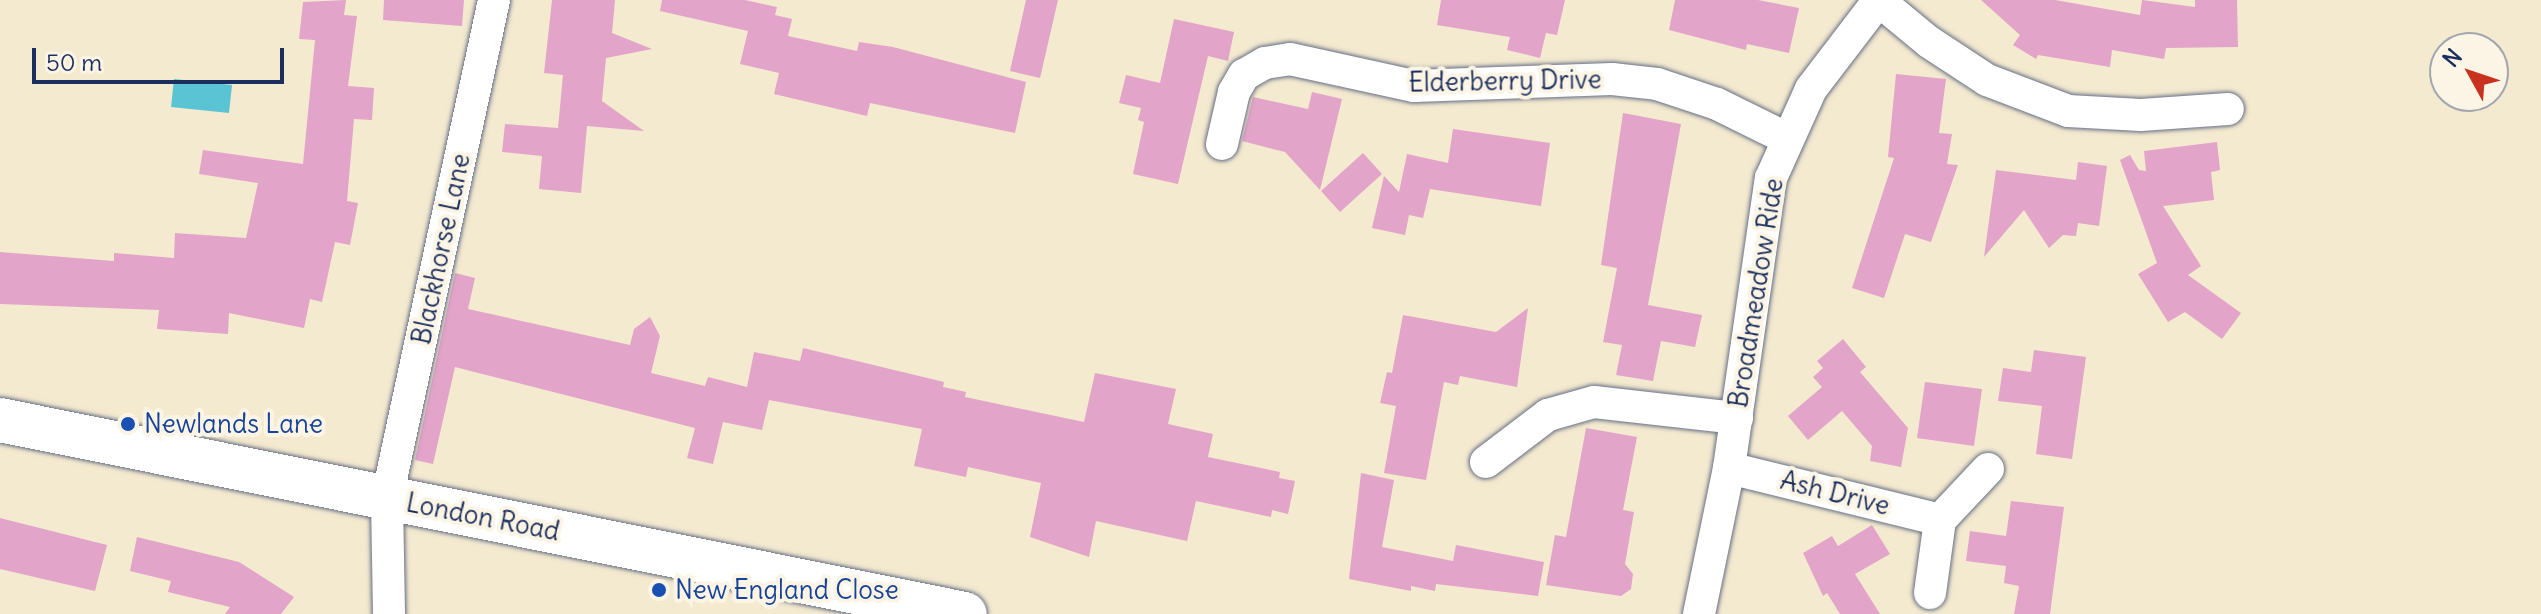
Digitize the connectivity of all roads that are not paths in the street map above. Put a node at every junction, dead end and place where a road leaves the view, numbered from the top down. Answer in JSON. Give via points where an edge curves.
{"nodes":[{"id":1,"x":494,"y":0,"type":"edge"},
{"id":2,"x":1878,"y":0,"type":"edge"},
{"id":3,"x":2228,"y":109,"type":"dead end"},
{"id":4,"x":1786,"y":138,"type":"junction"},
{"id":5,"x":1222,"y":144,"type":"dead end"},
{"id":6,"x":1737,"y":418,"type":"junction"},
{"id":7,"x":0,"y":420,"type":"edge"},
{"id":8,"x":1486,"y":462,"type":"dead end"},
{"id":9,"x":1729,"y":468,"type":"junction"},
{"id":10,"x":1988,"y":469,"type":"dead end"},
{"id":11,"x":387,"y":498,"type":"junction"},
{"id":12,"x":1940,"y":520,"type":"junction"},
{"id":13,"x":1930,"y":593,"type":"dead end"},
{"id":14,"x":389,"y":614,"type":"edge"},
{"id":15,"x":965,"y":614,"type":"edge"},
{"id":16,"x":1699,"y":614,"type":"edge"}],
"edges":[{"from":1,"to":11,"type":"street","name":"Blackhorse Lane"},
{"from":2,"to":3,"type":"street","via":[[1987,80],[2068,111],[2141,115]]},
{"from":2,"to":4,"type":"street","name":"Broadmeadow Ride","via":[[1811,89]]},
{"from":4,"to":5,"type":"street","name":"Elderberry Drive","via":[[1717,104],[1657,84],[1612,79],[1414,86],[1290,59],[1265,63],[1244,75],[1234,92]]},
{"from":4,"to":6,"type":"street","name":"Broadmeadow Ride","via":[[1762,218]]},
{"from":6,"to":8,"type":"street","via":[[1594,402],[1548,415]]},
{"from":6,"to":9,"type":"street","name":"Broadmeadow Ride"},
{"from":7,"to":11,"type":"main road","name":"London Road"},
{"from":9,"to":12,"type":"street","name":"Ash Drive"},
{"from":9,"to":16,"type":"street","name":"Broadmeadow Ride"},
{"from":10,"to":12,"type":"street"},
{"from":11,"to":14,"type":"street"},
{"from":11,"to":15,"type":"main road","name":"London Road"},
{"from":12,"to":13,"type":"street"}]}
